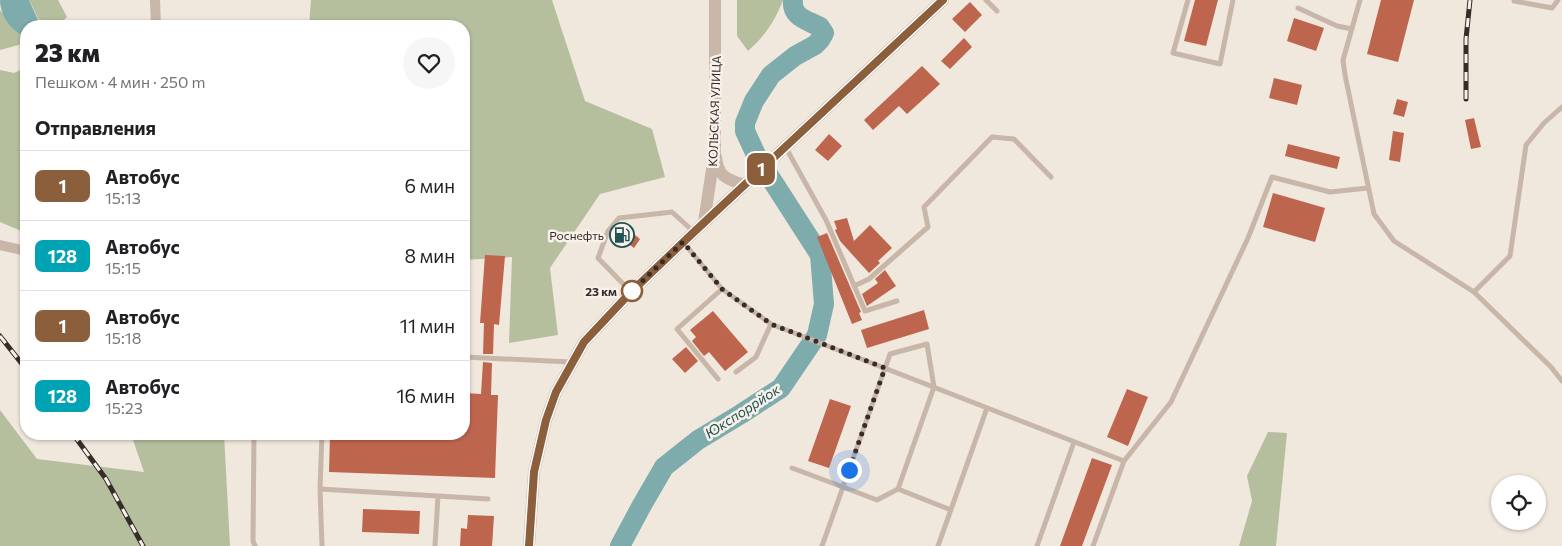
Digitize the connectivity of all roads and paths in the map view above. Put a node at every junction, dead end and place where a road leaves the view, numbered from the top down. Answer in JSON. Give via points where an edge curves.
{"nodes":[{"id":1,"x":155,"y":0,"type":"edge"},
{"id":2,"x":715,"y":0,"type":"edge"},
{"id":3,"x":943,"y":0,"type":"edge"},
{"id":4,"x":986,"y":0,"type":"edge"},
{"id":5,"x":1188,"y":0,"type":"edge"},
{"id":6,"x":1233,"y":0,"type":"edge"},
{"id":7,"x":1360,"y":0,"type":"edge"},
{"id":8,"x":1558,"y":0,"type":"edge"},
{"id":9,"x":1514,"y":1,"type":"dead end"},
{"id":10,"x":1298,"y":8,"type":"dead end"},
{"id":11,"x":996,"y":11,"type":"dead end"},
{"id":12,"x":156,"y":20,"type":"edge"},
{"id":13,"x":1352,"y":29,"type":"junction"},
{"id":14,"x":1562,"y":107,"type":"edge"},
{"id":15,"x":785,"y":146,"type":"junction"},
{"id":16,"x":715,"y":150,"type":"junction"},
{"id":17,"x":1051,"y":177,"type":"dead end"},
{"id":18,"x":748,"y":181,"type":"junction"},
{"id":19,"x":1368,"y":188,"type":"junction"},
{"id":20,"x":704,"y":222,"type":"junction"},
{"id":21,"x":694,"y":232,"type":"junction"},
{"id":22,"x":683,"y":242,"type":"junction"},
{"id":23,"x":0,"y":244,"type":"edge"},
{"id":24,"x":20,"y":249,"type":"edge"},
{"id":25,"x":854,"y":286,"type":"junction"},
{"id":26,"x":722,"y":289,"type":"junction"},
{"id":27,"x":631,"y":292,"type":"junction"},
{"id":28,"x":1474,"y":292,"type":"junction"},
{"id":29,"x":897,"y":301,"type":"dead end"},
{"id":30,"x":772,"y":325,"type":"junction"},
{"id":31,"x":470,"y":357,"type":"edge"},
{"id":32,"x":572,"y":362,"type":"junction"},
{"id":33,"x":885,"y":368,"type":"junction"},
{"id":34,"x":736,"y":372,"type":"dead end"},
{"id":35,"x":718,"y":379,"type":"dead end"},
{"id":36,"x":1562,"y":381,"type":"edge"},
{"id":37,"x":934,"y":387,"type":"junction"},
{"id":38,"x":987,"y":408,"type":"junction"},
{"id":39,"x":254,"y":440,"type":"edge"},
{"id":40,"x":322,"y":440,"type":"edge"},
{"id":41,"x":1074,"y":442,"type":"junction"},
{"id":42,"x":1124,"y":461,"type":"junction"},
{"id":43,"x":792,"y":468,"type":"dead end"},
{"id":44,"x":843,"y":487,"type":"junction"},
{"id":45,"x":320,"y":489,"type":"junction"},
{"id":46,"x":898,"y":489,"type":"junction"},
{"id":47,"x":438,"y":496,"type":"junction"},
{"id":48,"x":488,"y":499,"type":"dead end"},
{"id":49,"x":951,"y":510,"type":"junction"},
{"id":50,"x":255,"y":546,"type":"edge"},
{"id":51,"x":322,"y":546,"type":"edge"},
{"id":52,"x":435,"y":546,"type":"edge"},
{"id":53,"x":529,"y":546,"type":"edge"},
{"id":54,"x":822,"y":546,"type":"edge"},
{"id":55,"x":938,"y":546,"type":"edge"},
{"id":56,"x":1037,"y":546,"type":"edge"},
{"id":57,"x":1093,"y":546,"type":"edge"}],
"edges":[{"from":1,"to":12,"type":"street"},
{"from":2,"to":16,"type":"street","name":"КОЛЬСКАЯ УЛИЦА"},
{"from":3,"to":15,"type":"street"},
{"from":4,"to":11,"type":"lane"},
{"from":5,"to":6,"type":"lane","via":[[1173,53],[1220,64]]},
{"from":7,"to":13,"type":"lane"},
{"from":8,"to":9,"type":"lane","via":[[1552,8]]},
{"from":10,"to":13,"type":"lane","via":[[1337,26]]},
{"from":13,"to":19,"type":"lane","via":[[1343,60],[1344,75]]},
{"from":14,"to":28,"type":"lane","via":[[1526,145],[1510,256]]},
{"from":15,"to":18,"type":"street"},
{"from":15,"to":25,"type":"lane","via":[[826,220]]},
{"from":16,"to":18,"type":"street","via":[[717,167],[722,175],[730,180]]},
{"from":16,"to":20,"type":"street","name":"КОЛЬСКАЯ УЛИЦА"},
{"from":17,"to":25,"type":"lane","via":[[1014,139],[992,137],[924,207],[928,227],[870,279]]},
{"from":18,"to":20,"type":"street"},
{"from":19,"to":28,"type":"lane","via":[[1374,214],[1394,241]]},
{"from":19,"to":42,"type":"lane","via":[[1330,192],[1272,177],[1248,238],[1171,402]]},
{"from":20,"to":21,"type":"street"},
{"from":21,"to":22,"type":"street"},
{"from":21,"to":27,"type":"lane","via":[[672,212],[619,218],[608,231],[598,258]]},
{"from":22,"to":26,"type":"lane"},
{"from":22,"to":27,"type":"street"},
{"from":23,"to":24,"type":"street"},
{"from":25,"to":29,"type":"lane","via":[[865,311]]},
{"from":26,"to":30,"type":"lane"},
{"from":26,"to":35,"type":"lane","via":[[677,328]]},
{"from":27,"to":32,"type":"street","via":[[584,342]]},
{"from":28,"to":36,"type":"lane"},
{"from":30,"to":33,"type":"lane"},
{"from":30,"to":34,"type":"lane","via":[[756,357]]},
{"from":31,"to":32,"type":"lane"},
{"from":32,"to":53,"type":"street","via":[[556,392],[542,437],[534,472]]},
{"from":33,"to":37,"type":"lane"},
{"from":33,"to":37,"type":"lane","via":[[890,354],[927,344]]},
{"from":33,"to":44,"type":"lane"},
{"from":37,"to":38,"type":"lane"},
{"from":37,"to":46,"type":"lane"},
{"from":38,"to":41,"type":"lane"},
{"from":38,"to":49,"type":"lane"},
{"from":39,"to":50,"type":"lane"},
{"from":40,"to":45,"type":"lane"},
{"from":41,"to":42,"type":"lane"},
{"from":41,"to":56,"type":"lane"},
{"from":42,"to":57,"type":"lane"},
{"from":43,"to":44,"type":"lane"},
{"from":44,"to":46,"type":"lane","via":[[877,500]]},
{"from":44,"to":54,"type":"lane"},
{"from":45,"to":47,"type":"lane"},
{"from":45,"to":51,"type":"lane"},
{"from":46,"to":49,"type":"lane"},
{"from":47,"to":48,"type":"lane"},
{"from":47,"to":52,"type":"lane"},
{"from":49,"to":55,"type":"lane"}]}
